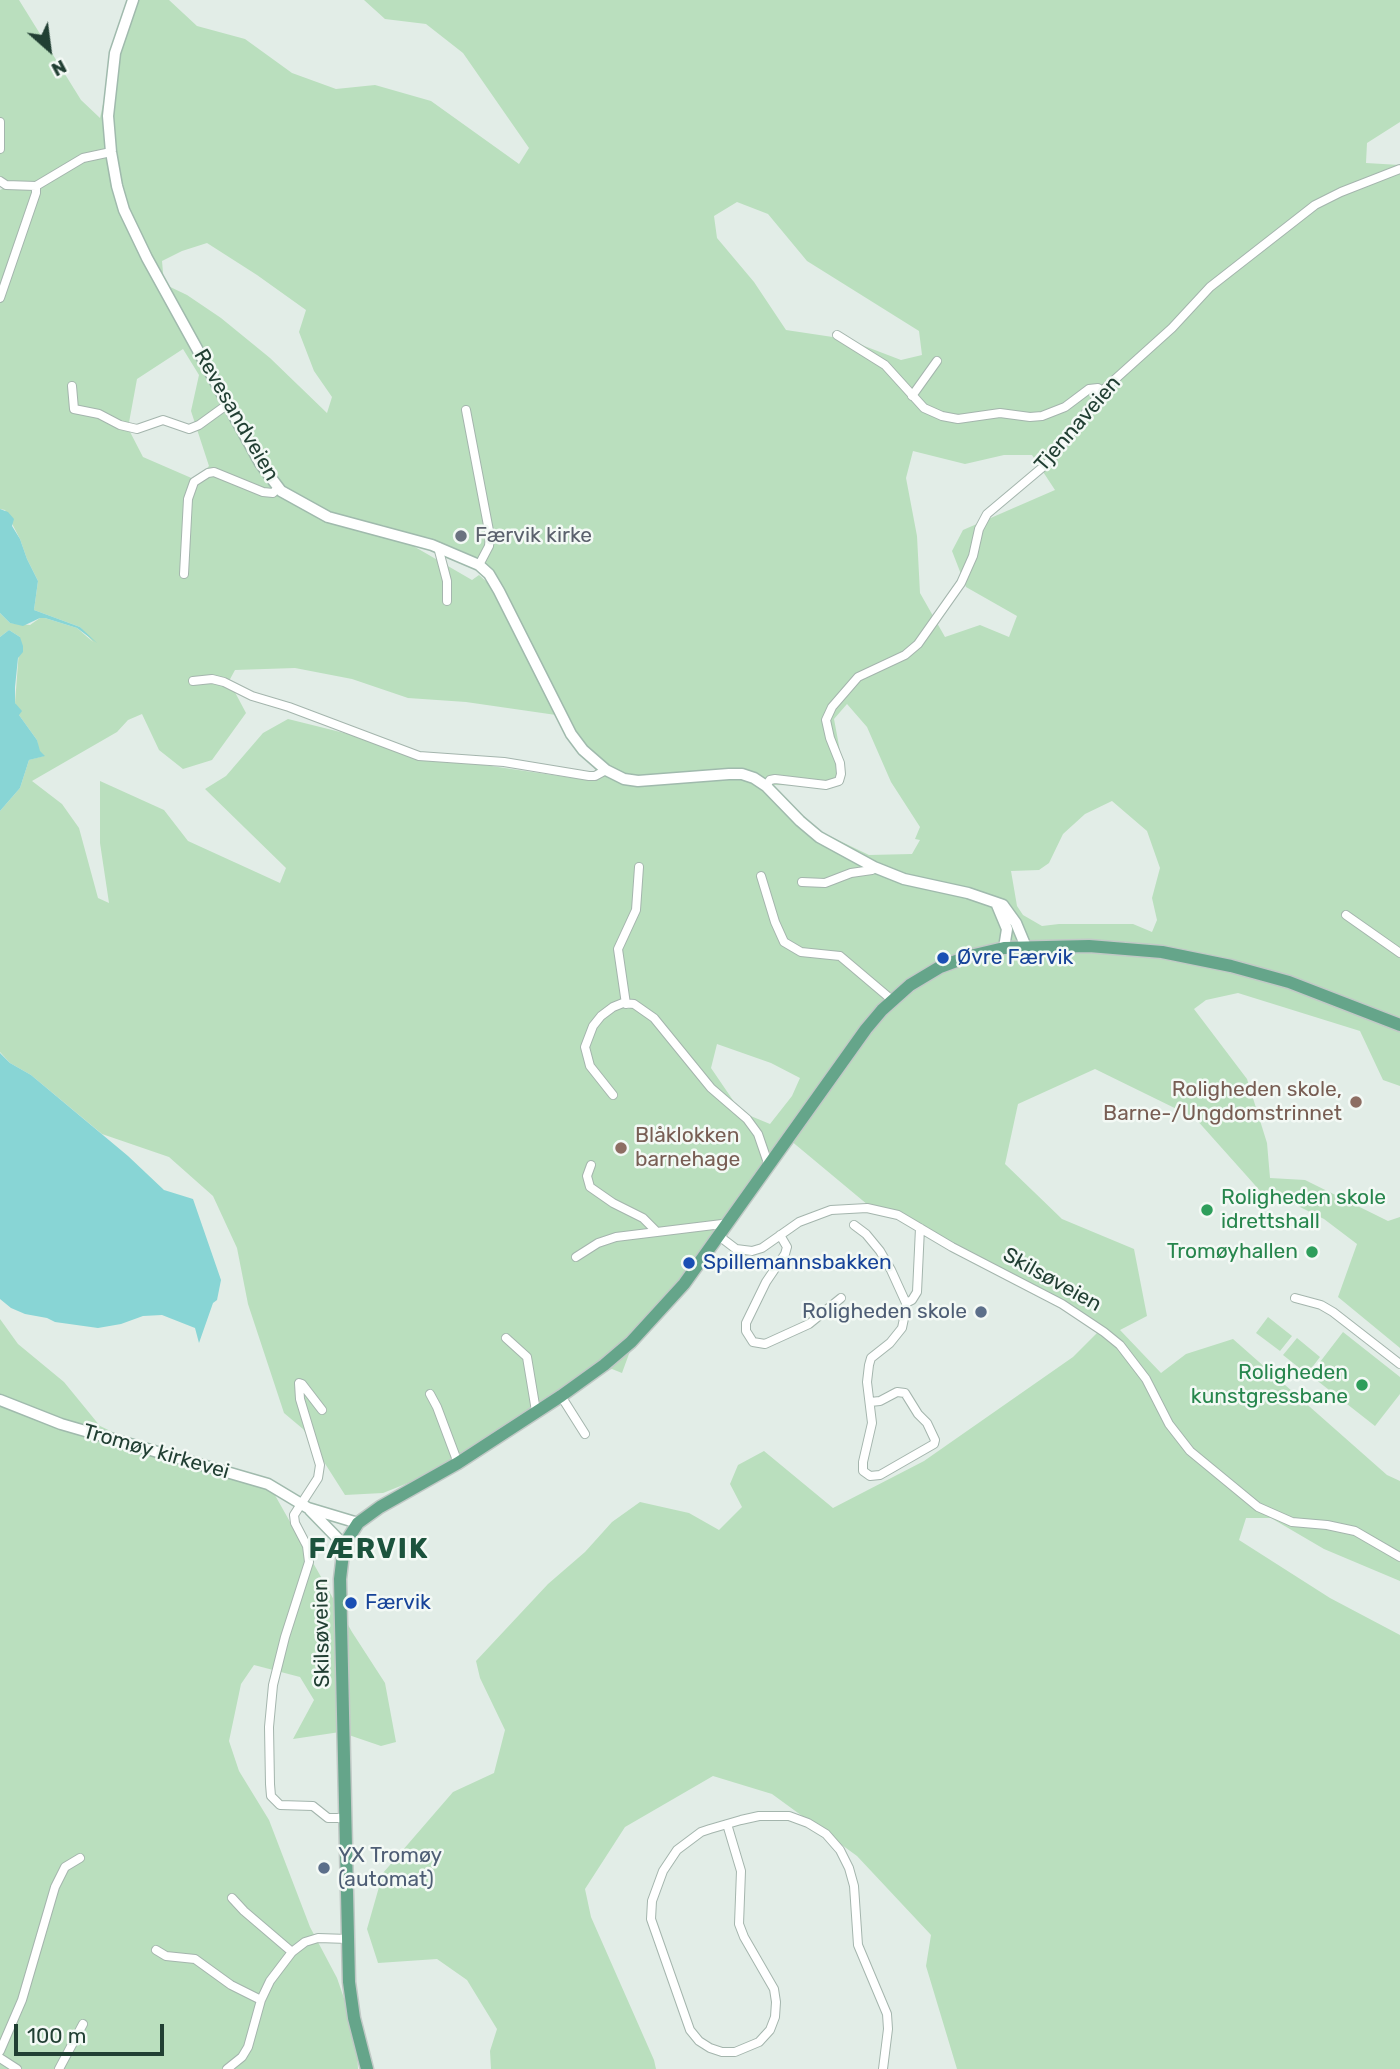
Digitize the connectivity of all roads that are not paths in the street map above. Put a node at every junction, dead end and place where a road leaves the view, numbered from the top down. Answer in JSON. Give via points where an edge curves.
{"nodes":[{"id":1,"x":133,"y":0,"type":"edge"},
{"id":2,"x":0,"y":122,"type":"edge"},
{"id":3,"x":0,"y":149,"type":"edge"},
{"id":4,"x":111,"y":152,"type":"junction"},
{"id":5,"x":1400,"y":169,"type":"edge"},
{"id":6,"x":0,"y":181,"type":"edge"},
{"id":7,"x":36,"y":186,"type":"junction"},
{"id":8,"x":0,"y":298,"type":"edge"},
{"id":9,"x":836,"y":335,"type":"dead end"},
{"id":10,"x":937,"y":361,"type":"dead end"},
{"id":11,"x":72,"y":386,"type":"dead end"},
{"id":12,"x":1102,"y":391,"type":"junction"},
{"id":13,"x":912,"y":396,"type":"junction"},
{"id":14,"x":228,"y":404,"type":"junction"},
{"id":15,"x":466,"y":410,"type":"dead end"},
{"id":16,"x":278,"y":488,"type":"junction"},
{"id":17,"x":438,"y":547,"type":"junction"},
{"id":18,"x":479,"y":565,"type":"junction"},
{"id":19,"x":184,"y":574,"type":"dead end"},
{"id":20,"x":447,"y":601,"type":"dead end"},
{"id":21,"x":192,"y":681,"type":"dead end"},
{"id":22,"x":606,"y":770,"type":"junction"},
{"id":23,"x":766,"y":786,"type":"junction"},
{"id":24,"x":639,"y":867,"type":"dead end"},
{"id":25,"x":874,"y":867,"type":"junction"},
{"id":26,"x":761,"y":876,"type":"dead end"},
{"id":27,"x":803,"y":882,"type":"dead end"},
{"id":28,"x":996,"y":902,"type":"junction"},
{"id":29,"x":1346,"y":915,"type":"dead end"},
{"id":30,"x":1026,"y":947,"type":"junction"},
{"id":31,"x":1004,"y":948,"type":"junction"},
{"id":32,"x":1400,"y":953,"type":"edge"},
{"id":33,"x":892,"y":1000,"type":"junction"},
{"id":34,"x":626,"y":1004,"type":"junction"},
{"id":35,"x":1400,"y":1025,"type":"edge"},
{"id":36,"x":613,"y":1095,"type":"dead end"},
{"id":37,"x":591,"y":1165,"type":"dead end"},
{"id":38,"x":769,"y":1166,"type":"junction"},
{"id":39,"x":854,"y":1225,"type":"dead end"},
{"id":40,"x":920,"y":1227,"type":"junction"},
{"id":41,"x":656,"y":1231,"type":"junction"},
{"id":42,"x":723,"y":1231,"type":"junction"},
{"id":43,"x":779,"y":1235,"type":"junction"},
{"id":44,"x":576,"y":1257,"type":"dead end"},
{"id":45,"x":841,"y":1298,"type":"dead end"},
{"id":46,"x":1295,"y":1298,"type":"dead end"},
{"id":47,"x":906,"y":1303,"type":"junction"},
{"id":48,"x":506,"y":1338,"type":"dead end"},
{"id":49,"x":1400,"y":1364,"type":"edge"},
{"id":50,"x":430,"y":1395,"type":"dead end"},
{"id":51,"x":561,"y":1396,"type":"junction"},
{"id":52,"x":0,"y":1400,"type":"edge"},
{"id":53,"x":870,"y":1402,"type":"junction"},
{"id":54,"x":322,"y":1410,"type":"dead end"},
{"id":55,"x":536,"y":1411,"type":"junction"},
{"id":56,"x":585,"y":1434,"type":"dead end"},
{"id":57,"x":457,"y":1463,"type":"junction"},
{"id":58,"x":305,"y":1506,"type":"junction"},
{"id":59,"x":353,"y":1522,"type":"junction"},
{"id":60,"x":341,"y":1541,"type":"junction"},
{"id":61,"x":1400,"y":1557,"type":"edge"},
{"id":62,"x":345,"y":1818,"type":"junction"},
{"id":63,"x":727,"y":1824,"type":"junction"},
{"id":64,"x":80,"y":1858,"type":"dead end"},
{"id":65,"x":232,"y":1898,"type":"dead end"},
{"id":66,"x":348,"y":1939,"type":"junction"},
{"id":67,"x":156,"y":1950,"type":"dead end"},
{"id":68,"x":292,"y":1952,"type":"junction"},
{"id":69,"x":261,"y":2000,"type":"junction"},
{"id":70,"x":83,"y":2024,"type":"dead end"},
{"id":71,"x":0,"y":2051,"type":"edge"},
{"id":72,"x":0,"y":2057,"type":"edge"},
{"id":73,"x":17,"y":2069,"type":"edge"},
{"id":74,"x":59,"y":2069,"type":"edge"},
{"id":75,"x":227,"y":2069,"type":"edge"},
{"id":76,"x":366,"y":2069,"type":"edge"},
{"id":77,"x":883,"y":2069,"type":"edge"}],
"edges":[{"from":1,"to":4,"type":"main road","name":"Revesandveien","via":[[111,78]]},
{"from":2,"to":3,"type":"street"},
{"from":4,"to":7,"type":"street","via":[[83,158]]},
{"from":4,"to":14,"type":"main road","name":"Revesandveien","via":[[124,210]]},
{"from":5,"to":12,"type":"street","name":"Tjennaveien","via":[[1315,205],[1220,278]]},
{"from":6,"to":7,"type":"street"},
{"from":7,"to":8,"type":"street"},
{"from":9,"to":13,"type":"street","via":[[885,365]]},
{"from":10,"to":13,"type":"street"},
{"from":11,"to":14,"type":"street","via":[[74,409],[137,429],[163,420],[189,429]]},
{"from":12,"to":13,"type":"street","via":[[1089,389],[1065,407],[1042,416],[1000,413],[958,419],[924,408]]},
{"from":12,"to":23,"type":"street","name":"Tjennaveien","via":[[1050,461],[988,514],[961,583],[918,644],[858,677],[832,706],[826,720],[840,762],[839,781],[825,785],[775,779]]},
{"from":14,"to":16,"type":"main road","name":"Revesandveien"},
{"from":15,"to":18,"type":"street","via":[[490,537]]},
{"from":16,"to":17,"type":"main road","name":"Revesandveien","via":[[328,517]]},
{"from":16,"to":19,"type":"street","via":[[273,493],[263,492],[214,472],[194,482],[188,499]]},
{"from":17,"to":18,"type":"main road","name":"Revesandveien"},
{"from":17,"to":20,"type":"street"},
{"from":18,"to":22,"type":"main road","name":"Revesandveien","via":[[499,591],[571,734]]},
{"from":21,"to":22,"type":"street","name":"Revesandveien","via":[[224,682],[419,755],[589,776]]},
{"from":22,"to":23,"type":"main road","name":"Revesandveien","via":[[638,781],[743,774]]},
{"from":23,"to":25,"type":"main road","name":"Revesandveien","via":[[819,837]]},
{"from":24,"to":34,"type":"street","via":[[636,910],[618,949]]},
{"from":25,"to":27,"type":"street","via":[[825,883]]},
{"from":25,"to":28,"type":"main road","name":"Revesandveien"},
{"from":26,"to":33,"type":"street","via":[[784,942],[801,952],[840,956]]},
{"from":28,"to":30,"type":"main road","via":[[1010,913]]},
{"from":28,"to":31,"type":"main road","via":[[1007,929]]},
{"from":29,"to":32,"type":"street"},
{"from":30,"to":31,"type":"main road","name":"Skilsøveien"},
{"from":30,"to":35,"type":"main road","name":"Skilsøveien","via":[[1124,948],[1231,966],[1289,982]]},
{"from":31,"to":33,"type":"main road","name":"Skilsøveien","via":[[940,967]]},
{"from":33,"to":38,"type":"main road","name":"Skilsøveien","via":[[866,1029]]},
{"from":34,"to":36,"type":"street","via":[[601,1016],[585,1047],[590,1066]]},
{"from":34,"to":38,"type":"street","via":[[634,1004],[654,1018],[711,1088],[747,1119],[758,1134]]},
{"from":37,"to":41,"type":"street","via":[[590,1187],[643,1218]]},
{"from":38,"to":42,"type":"main road","name":"Skilsøveien"},
{"from":39,"to":47,"type":"street","via":[[880,1251]]},
{"from":40,"to":43,"type":"street","name":"Skilsøveien","via":[[880,1209],[848,1207],[814,1214]]},
{"from":40,"to":47,"type":"street","via":[[917,1292]]},
{"from":40,"to":61,"type":"street","name":"Skilsøveien","via":[[1083,1316],[1120,1345],[1190,1451],[1258,1507],[1292,1522],[1355,1531]]},
{"from":41,"to":42,"type":"street","via":[[722,1224]]},
{"from":41,"to":44,"type":"street","via":[[616,1237]]},
{"from":42,"to":43,"type":"street","name":"Skilsøveien","via":[[743,1252],[762,1248]]},
{"from":42,"to":51,"type":"main road","name":"Skilsøveien","via":[[631,1342]]},
{"from":43,"to":45,"type":"street","via":[[787,1247],[785,1254],[746,1323],[753,1342],[765,1344],[809,1324]]},
{"from":46,"to":49,"type":"street","via":[[1333,1312]]},
{"from":47,"to":53,"type":"street","via":[[902,1328],[869,1365]]},
{"from":48,"to":55,"type":"street","via":[[527,1357]]},
{"from":50,"to":57,"type":"street"},
{"from":51,"to":55,"type":"main road","name":"Skilsøveien"},
{"from":51,"to":56,"type":"street"},
{"from":52,"to":58,"type":"main road","name":"Tromøy kirkevei","via":[[61,1424],[268,1485]]},
{"from":53,"to":53,"type":"street","via":[[905,1393],[927,1423],[934,1444],[875,1476],[863,1471],[872,1423]]},
{"from":54,"to":58,"type":"street","via":[[299,1383],[320,1465]]},
{"from":55,"to":57,"type":"main road","name":"Skilsøveien"},
{"from":57,"to":59,"type":"main road","name":"Skilsøveien"},
{"from":58,"to":59,"type":"main road","name":"Tromøy kirkevei"},
{"from":58,"to":60,"type":"main road","name":"Tromøy kirkevei"},
{"from":58,"to":62,"type":"street","name":"Skilsøveien","via":[[294,1516],[309,1562],[273,1685],[271,1796],[280,1805],[313,1806],[328,1818]]},
{"from":59,"to":60,"type":"main road","name":"Skilsøveien"},
{"from":60,"to":62,"type":"main road","name":"Skilsøveien"},
{"from":62,"to":66,"type":"main road","name":"Skilsøveien"},
{"from":63,"to":63,"type":"street","via":[[692,1838],[671,1856],[651,1913],[690,2031],[710,2048],[735,2053],[765,2037],[774,2024],[776,2002],[774,1989],[739,1924],[741,1871]]},
{"from":63,"to":77,"type":"street","via":[[759,1816],[789,1816],[817,1828],[840,1850],[854,1886],[858,1945],[887,2014]]},
{"from":64,"to":71,"type":"street","via":[[65,1867],[55,1886],[22,2000]]},
{"from":65,"to":68,"type":"street"},
{"from":66,"to":68,"type":"street","via":[[318,1938]]},
{"from":66,"to":76,"type":"main road","name":"Skilsøveien","via":[[353,2012]]},
{"from":67,"to":69,"type":"street","via":[[166,1956],[195,1959]]},
{"from":68,"to":69,"type":"street","via":[[276,1970]]},
{"from":69,"to":75,"type":"street","via":[[248,2047]]},
{"from":70,"to":74,"type":"street"},
{"from":72,"to":73,"type":"street"}]}
